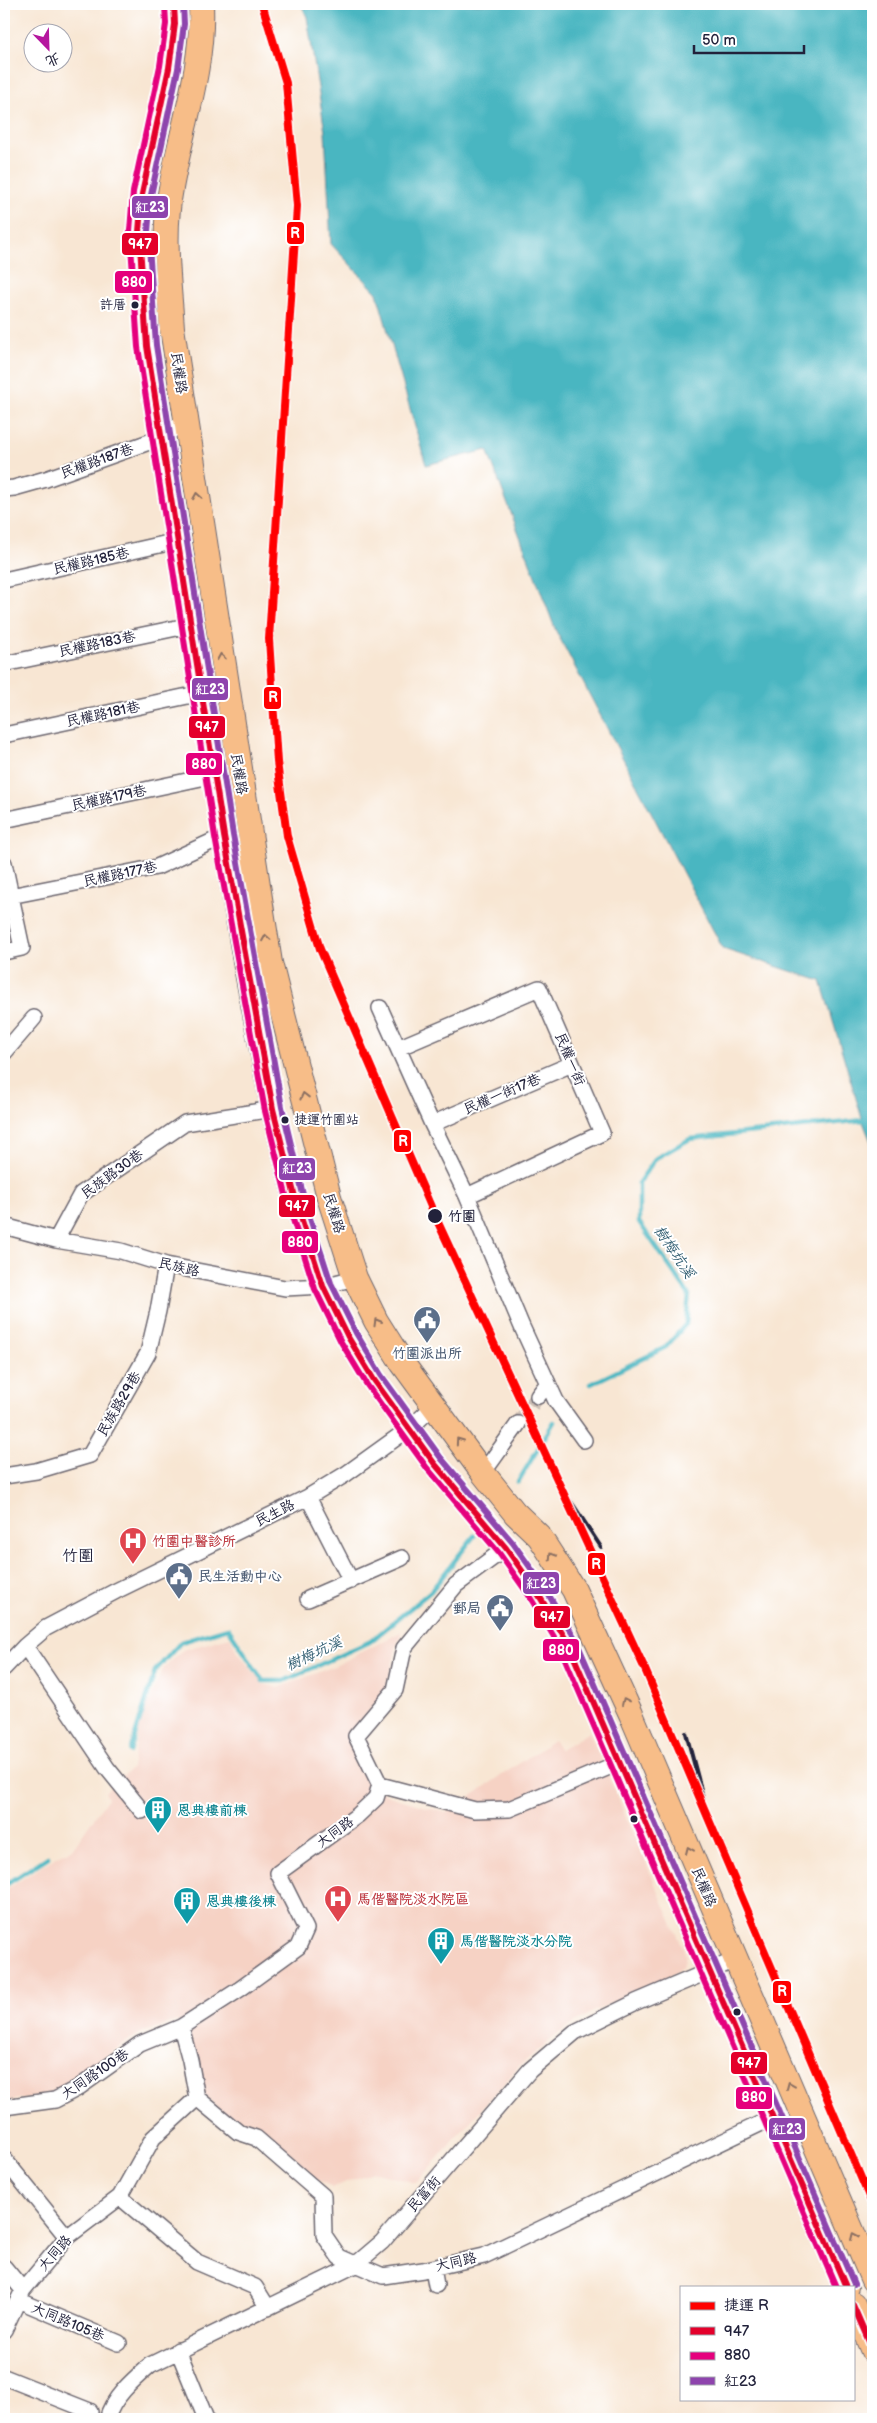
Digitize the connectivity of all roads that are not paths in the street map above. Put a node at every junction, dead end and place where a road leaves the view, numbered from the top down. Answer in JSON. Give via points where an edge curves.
{"nodes":[{"id":1,"x":174,"y":4,"type":"edge"},
{"id":2,"x":201,"y":4,"type":"edge"},
{"id":3,"x":185,"y":421,"type":"junction"},
{"id":4,"x":163,"y":437,"type":"junction"},
{"id":5,"x":4,"y":489,"type":"edge"},
{"id":6,"x":178,"y":541,"type":"junction"},
{"id":7,"x":4,"y":580,"type":"edge"},
{"id":8,"x":191,"y":624,"type":"junction"},
{"id":9,"x":4,"y":664,"type":"edge"},
{"id":10,"x":202,"y":693,"type":"junction"},
{"id":11,"x":4,"y":735,"type":"edge"},
{"id":12,"x":215,"y":776,"type":"junction"},
{"id":13,"x":4,"y":820,"type":"edge"},
{"id":14,"x":224,"y":836,"type":"junction"},
{"id":15,"x":4,"y":863,"type":"edge"},
{"id":16,"x":10,"y":896,"type":"junction"},
{"id":17,"x":4,"y":952,"type":"edge"},
{"id":18,"x":380,"y":1008,"type":"dead end"},
{"id":19,"x":34,"y":1018,"type":"dead end"},
{"id":20,"x":398,"y":1048,"type":"junction"},
{"id":21,"x":4,"y":1053,"type":"edge"},
{"id":22,"x":572,"y":1064,"type":"junction"},
{"id":23,"x":273,"y":1109,"type":"junction"},
{"id":24,"x":432,"y":1124,"type":"junction"},
{"id":25,"x":467,"y":1196,"type":"junction"},
{"id":26,"x":4,"y":1226,"type":"edge"},
{"id":27,"x":56,"y":1240,"type":"junction"},
{"id":28,"x":166,"y":1265,"type":"junction"},
{"id":29,"x":355,"y":1278,"type":"junction"},
{"id":30,"x":323,"y":1286,"type":"junction"},
{"id":31,"x":435,"y":1405,"type":"junction"},
{"id":32,"x":518,"y":1424,"type":"tunnel mouth"},
{"id":33,"x":410,"y":1428,"type":"junction"},
{"id":34,"x":584,"y":1440,"type":"dead end"},
{"id":35,"x":483,"y":1474,"type":"junction"},
{"id":36,"x":4,"y":1476,"type":"edge"},
{"id":37,"x":308,"y":1497,"type":"junction"},
{"id":38,"x":506,"y":1548,"type":"junction"},
{"id":39,"x":402,"y":1558,"type":"dead end"},
{"id":40,"x":351,"y":1582,"type":"junction"},
{"id":41,"x":308,"y":1598,"type":"dead end"},
{"id":42,"x":25,"y":1646,"type":"junction"},
{"id":43,"x":4,"y":1668,"type":"edge"},
{"id":44,"x":621,"y":1762,"type":"junction"},
{"id":45,"x":380,"y":1785,"type":"junction"},
{"id":46,"x":142,"y":1811,"type":"dead end"},
{"id":47,"x":735,"y":1960,"type":"junction"},
{"id":48,"x":708,"y":1971,"type":"junction"},
{"id":49,"x":181,"y":2027,"type":"junction"},
{"id":50,"x":197,"y":2098,"type":"junction"},
{"id":51,"x":4,"y":2107,"type":"edge"},
{"id":52,"x":774,"y":2118,"type":"junction"},
{"id":53,"x":4,"y":2159,"type":"edge"},
{"id":54,"x":120,"y":2197,"type":"junction"},
{"id":55,"x":67,"y":2237,"type":"junction"},
{"id":56,"x":355,"y":2265,"type":"junction"},
{"id":57,"x":4,"y":2267,"type":"edge"},
{"id":58,"x":432,"y":2268,"type":"junction"},
{"id":59,"x":873,"y":2280,"type":"edge"},
{"id":60,"x":436,"y":2285,"type":"dead end"},
{"id":61,"x":846,"y":2286,"type":"edge"},
{"id":62,"x":20,"y":2295,"type":"junction"},
{"id":63,"x":854,"y":2306,"type":"edge"},
{"id":64,"x":268,"y":2308,"type":"junction"},
{"id":65,"x":4,"y":2330,"type":"edge"},
{"id":66,"x":119,"y":2343,"type":"dead end"},
{"id":67,"x":178,"y":2350,"type":"junction"},
{"id":68,"x":873,"y":2351,"type":"edge"},
{"id":69,"x":4,"y":2377,"type":"edge"},
{"id":70,"x":90,"y":2411,"type":"dead end"},
{"id":71,"x":107,"y":2419,"type":"edge"},
{"id":72,"x":206,"y":2419,"type":"edge"}],
"edges":[{"from":1,"to":4,"type":"main road","name":"民權路","via":[[175,24],[169,68],[142,194],[139,232],[148,346]]},
{"from":2,"to":3,"type":"main road","name":"民權路","via":[[196,77],[171,189],[166,237],[172,328]]},
{"from":3,"to":4,"type":"street","name":"民權路187巷"},
{"from":29,"to":3,"type":"main road","name":"民權路","one_way":true,"via":[[329,1197],[270,963]]},
{"from":4,"to":5,"type":"street","name":"民權路187巷","via":[[46,479]]},
{"from":4,"to":6,"type":"main road","name":"民權路"},
{"from":6,"to":7,"type":"street","name":"民權路185巷"},
{"from":6,"to":8,"type":"main road","name":"民權路"},
{"from":8,"to":9,"type":"street","name":"民權路183巷"},
{"from":8,"to":10,"type":"main road","name":"民權路"},
{"from":10,"to":11,"type":"street","name":"民權路181巷"},
{"from":10,"to":12,"type":"main road","name":"民權路"},
{"from":12,"to":13,"type":"street","name":"民權路179巷"},
{"from":12,"to":14,"type":"main road","name":"民權路"},
{"from":14,"to":16,"type":"street","name":"民權路177巷","via":[[157,868]]},
{"from":14,"to":23,"type":"main road","name":"民權路"},
{"from":15,"to":16,"type":"street"},
{"from":16,"to":17,"type":"street","via":[[22,948]]},
{"from":18,"to":20,"type":"street"},
{"from":19,"to":21,"type":"street"},
{"from":20,"to":22,"type":"street","name":"民權一街","via":[[539,988]]},
{"from":20,"to":24,"type":"street"},
{"from":22,"to":24,"type":"street","name":"民權一街17巷"},
{"from":22,"to":25,"type":"street","name":"民權一街","via":[[602,1133]]},
{"from":23,"to":27,"type":"street","name":"民族路30巷","via":[[184,1123],[81,1194]]},
{"from":23,"to":30,"type":"main road","name":"民權路","via":[[297,1205]]},
{"from":24,"to":25,"type":"street"},
{"from":25,"to":34,"type":"street","via":[[547,1390]]},
{"from":26,"to":27,"type":"street","name":"民族路"},
{"from":27,"to":28,"type":"street","name":"民族路","via":[[121,1251]]},
{"from":28,"to":30,"type":"street","name":"民族路","via":[[285,1288]]},
{"from":28,"to":36,"type":"street","name":"民族路29巷","via":[[148,1353],[90,1455],[36,1471]]},
{"from":29,"to":30,"type":"street","name":"民族路"},
{"from":31,"to":29,"type":"main road","name":"民權路","one_way":true,"via":[[376,1321]]},
{"from":30,"to":33,"type":"main road","name":"民權路","via":[[374,1380]]},
{"from":31,"to":33,"type":"street","name":"民生路"},
{"from":35,"to":31,"type":"main road","name":"民權路","one_way":true},
{"from":32,"to":35,"type":"street"},
{"from":33,"to":37,"type":"street","name":"民生路"},
{"from":33,"to":38,"type":"main road","name":"民權路","via":[[434,1463]]},
{"from":47,"to":35,"type":"main road","name":"民權路","one_way":true,"via":[[631,1714],[574,1590],[539,1536]]},
{"from":37,"to":40,"type":"street"},
{"from":37,"to":42,"type":"street","name":"民生路","via":[[46,1628]]},
{"from":38,"to":44,"type":"main road","name":"民權路","via":[[567,1641]]},
{"from":38,"to":45,"type":"street","via":[[456,1585],[404,1648],[395,1690],[356,1736]]},
{"from":39,"to":40,"type":"street"},
{"from":40,"to":41,"type":"street"},
{"from":42,"to":43,"type":"street","name":"民生路"},
{"from":42,"to":46,"type":"street","via":[[107,1768]]},
{"from":44,"to":45,"type":"street","via":[[509,1809],[475,1810]]},
{"from":44,"to":48,"type":"main road","name":"民權路"},
{"from":45,"to":49,"type":"street","name":"大同路","via":[[376,1798],[358,1815],[278,1873],[306,1929],[298,1947]]},
{"from":47,"to":48,"type":"street","name":"民富街"},
{"from":59,"to":47,"type":"main road","name":"民權路","one_way":true},
{"from":48,"to":52,"type":"main road","name":"民權路"},
{"from":48,"to":56,"type":"street","name":"民富街","via":[[575,2032],[530,2070],[382,2242]]},
{"from":49,"to":50,"type":"street"},
{"from":49,"to":51,"type":"street","name":"大同路100巷","via":[[140,2044],[78,2088],[55,2100]]},
{"from":50,"to":54,"type":"street","name":"大同路","via":[[153,2138]]},
{"from":50,"to":56,"type":"street","name":"大同路","via":[[238,2132],[256,2138],[323,2196],[324,2236],[339,2257]]},
{"from":52,"to":58,"type":"street","name":"大同路","via":[[484,2256]]},
{"from":52,"to":61,"type":"main road","name":"民權路"},
{"from":53,"to":55,"type":"street"},
{"from":54,"to":55,"type":"street","name":"大同路"},
{"from":54,"to":64,"type":"street","via":[[197,2262],[255,2287]]},
{"from":55,"to":62,"type":"street","name":"大同路"},
{"from":56,"to":58,"type":"street","name":"大同路","via":[[383,2276]]},
{"from":56,"to":64,"type":"street","name":"民富街"},
{"from":57,"to":62,"type":"street"},
{"from":58,"to":60,"type":"street"},
{"from":62,"to":65,"type":"street","name":"大同路"},
{"from":62,"to":66,"type":"street","name":"大同路105巷"},
{"from":63,"to":68,"type":"main road"},
{"from":64,"to":67,"type":"street","name":"民富街"},
{"from":67,"to":71,"type":"street","name":"民富街","via":[[150,2364],[133,2380]]},
{"from":67,"to":72,"type":"street"},
{"from":69,"to":70,"type":"street"}]}
